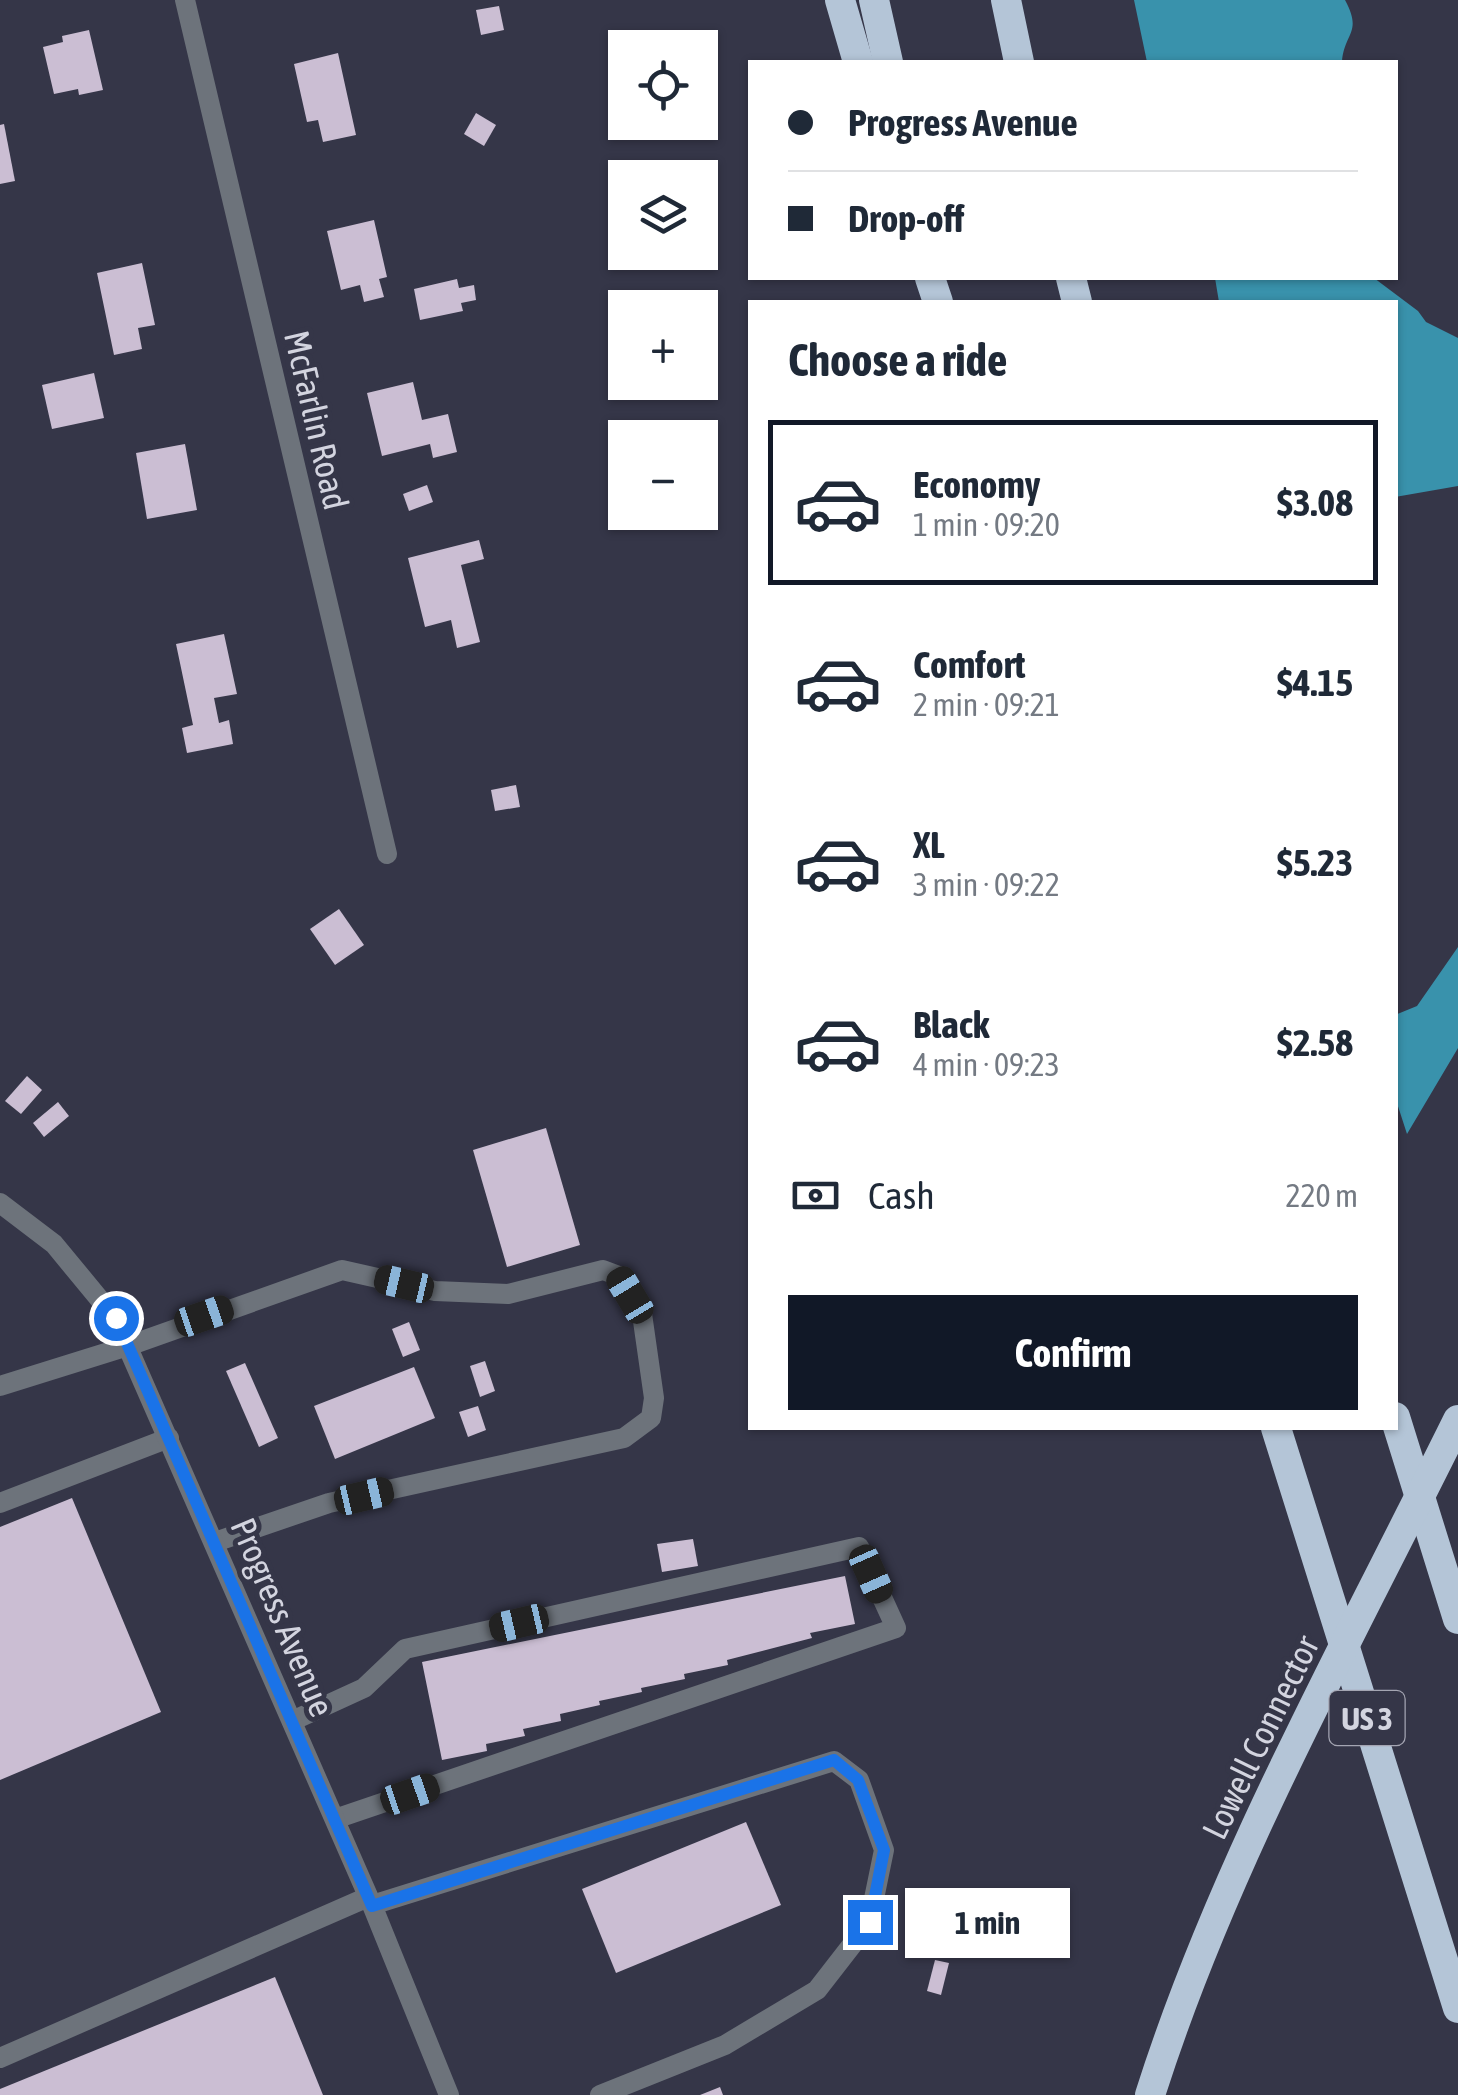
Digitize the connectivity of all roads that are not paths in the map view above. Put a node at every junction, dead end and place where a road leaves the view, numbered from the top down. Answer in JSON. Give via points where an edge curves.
{"nodes":[{"id":1,"x":186,"y":0,"type":"edge"},
{"id":2,"x":840,"y":0,"type":"edge"},
{"id":3,"x":874,"y":0,"type":"edge"},
{"id":4,"x":1009,"y":0,"type":"edge"},
{"id":5,"x":1017,"y":53,"type":"edge"},
{"id":6,"x":857,"y":60,"type":"edge"},
{"id":7,"x":888,"y":60,"type":"edge"},
{"id":8,"x":387,"y":854,"type":"dead end"},
{"id":9,"x":0,"y":1203,"type":"edge"},
{"id":10,"x":128,"y":1346,"type":"junction"},
{"id":11,"x":0,"y":1386,"type":"edge"},
{"id":12,"x":1458,"y":1420,"type":"edge"},
{"id":13,"x":1398,"y":1427,"type":"edge"},
{"id":14,"x":1277,"y":1430,"type":"edge"},
{"id":15,"x":169,"y":1438,"type":"junction"},
{"id":16,"x":0,"y":1503,"type":"edge"},
{"id":17,"x":215,"y":1542,"type":"junction"},
{"id":18,"x":1458,"y":1619,"type":"edge"},
{"id":19,"x":292,"y":1721,"type":"junction"},
{"id":20,"x":335,"y":1819,"type":"junction"},
{"id":21,"x":370,"y":1901,"type":"junction"},
{"id":22,"x":1458,"y":2008,"type":"edge"},
{"id":23,"x":0,"y":2058,"type":"edge"},
{"id":24,"x":449,"y":2095,"type":"edge"},
{"id":25,"x":600,"y":2095,"type":"edge"},
{"id":26,"x":1150,"y":2095,"type":"edge"}],
"edges":[{"from":1,"to":8,"type":"street","name":"McFarlin Road"},
{"from":2,"to":6,"type":"highway"},
{"from":3,"to":7,"type":"highway"},
{"from":4,"to":5,"type":"highway"},
{"from":9,"to":10,"type":"street","name":"Progress Avenue","via":[[54,1244],[116,1318]]},
{"from":10,"to":11,"type":"street"},
{"from":10,"to":15,"type":"street","name":"Progress Avenue"},
{"from":10,"to":17,"type":"street","via":[[342,1270],[435,1291],[508,1294],[603,1270],[619,1276],[642,1314],[652,1418],[624,1438],[329,1503]]},
{"from":12,"to":26,"type":"highway","name":"Lowell Connector","via":[[1261,1818],[1178,2006]]},
{"from":13,"to":18,"type":"highway"},
{"from":14,"to":22,"type":"highway","number":"US 3"},
{"from":15,"to":16,"type":"street"},
{"from":15,"to":17,"type":"street","name":"Progress Avenue"},
{"from":17,"to":19,"type":"street","name":"Progress Avenue"},
{"from":19,"to":20,"type":"street","name":"Progress Avenue"},
{"from":19,"to":20,"type":"street","via":[[364,1688],[405,1648],[859,1547],[896,1628]]},
{"from":20,"to":21,"type":"street","name":"Progress Avenue"},
{"from":21,"to":23,"type":"street"},
{"from":21,"to":24,"type":"street","name":"Progress Avenue"},
{"from":21,"to":25,"type":"street","via":[[834,1760],[858,1780],[884,1850],[881,1868],[870,1922],[817,1990],[725,2045]]}]}
